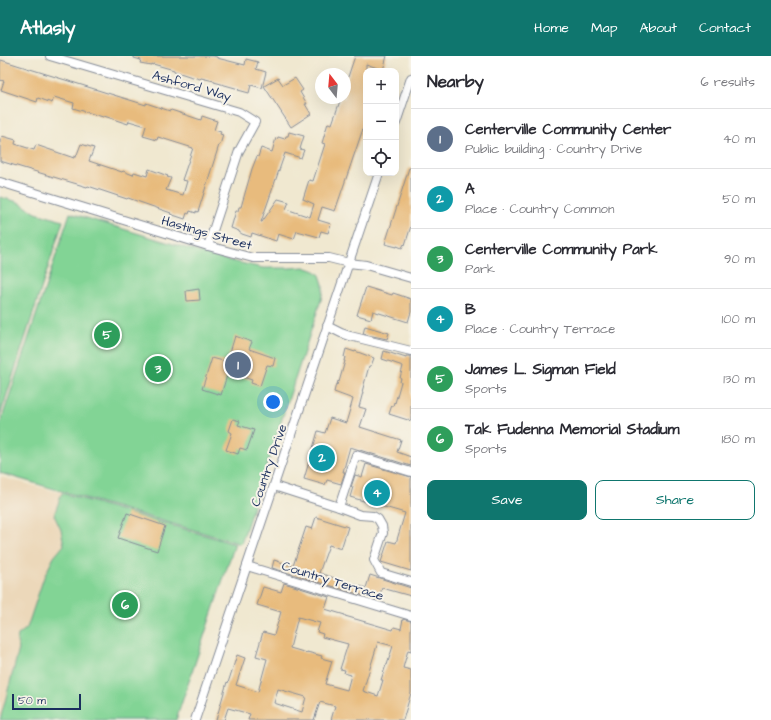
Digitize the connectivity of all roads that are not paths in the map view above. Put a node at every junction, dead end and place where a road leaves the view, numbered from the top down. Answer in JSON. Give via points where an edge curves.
{"nodes":[{"id":1,"x":50,"y":56,"type":"edge"},
{"id":2,"x":411,"y":78,"type":"edge"},
{"id":3,"x":399,"y":114,"type":"edge"},
{"id":4,"x":378,"y":176,"type":"edge"},
{"id":5,"x":0,"y":182,"type":"edge"},
{"id":6,"x":208,"y":246,"type":"junction"},
{"id":7,"x":349,"y":263,"type":"junction"},
{"id":8,"x":411,"y":278,"type":"edge"},
{"id":9,"x":327,"y":326,"type":"junction"},
{"id":10,"x":411,"y":351,"type":"edge"},
{"id":11,"x":411,"y":472,"type":"edge"},
{"id":12,"x":274,"y":486,"type":"junction"},
{"id":13,"x":339,"y":507,"type":"junction"},
{"id":14,"x":247,"y":566,"type":"junction"},
{"id":15,"x":411,"y":582,"type":"edge"},
{"id":16,"x":411,"y":616,"type":"edge"},
{"id":17,"x":195,"y":720,"type":"edge"}],
"edges":[{"from":1,"to":6,"type":"street","name":"Ashford Way","via":[[240,112],[255,122],[240,151]]},
{"from":2,"to":3,"type":"street"},
{"from":4,"to":7,"type":"street","name":"Country Drive"},
{"from":5,"to":6,"type":"street","name":"Hastings Street"},
{"from":6,"to":7,"type":"street","name":"Hastings Street","via":[[253,258],[329,258]]},
{"from":7,"to":8,"type":"street","name":"Hastings Street","via":[[366,265]]},
{"from":7,"to":9,"type":"street","name":"Country Drive"},
{"from":9,"to":10,"type":"street","via":[[350,336]]},
{"from":9,"to":12,"type":"street","name":"Country Drive"},
{"from":11,"to":13,"type":"street","via":[[356,455]]},
{"from":12,"to":13,"type":"street","name":"Country Terrace"},
{"from":12,"to":14,"type":"street","name":"Country Drive"},
{"from":13,"to":15,"type":"street","name":"Country Terrace","via":[[378,519],[383,533],[374,560],[381,573]]},
{"from":14,"to":16,"type":"street","name":"Country Terrace"},
{"from":14,"to":17,"type":"street","name":"Country Drive"}]}
